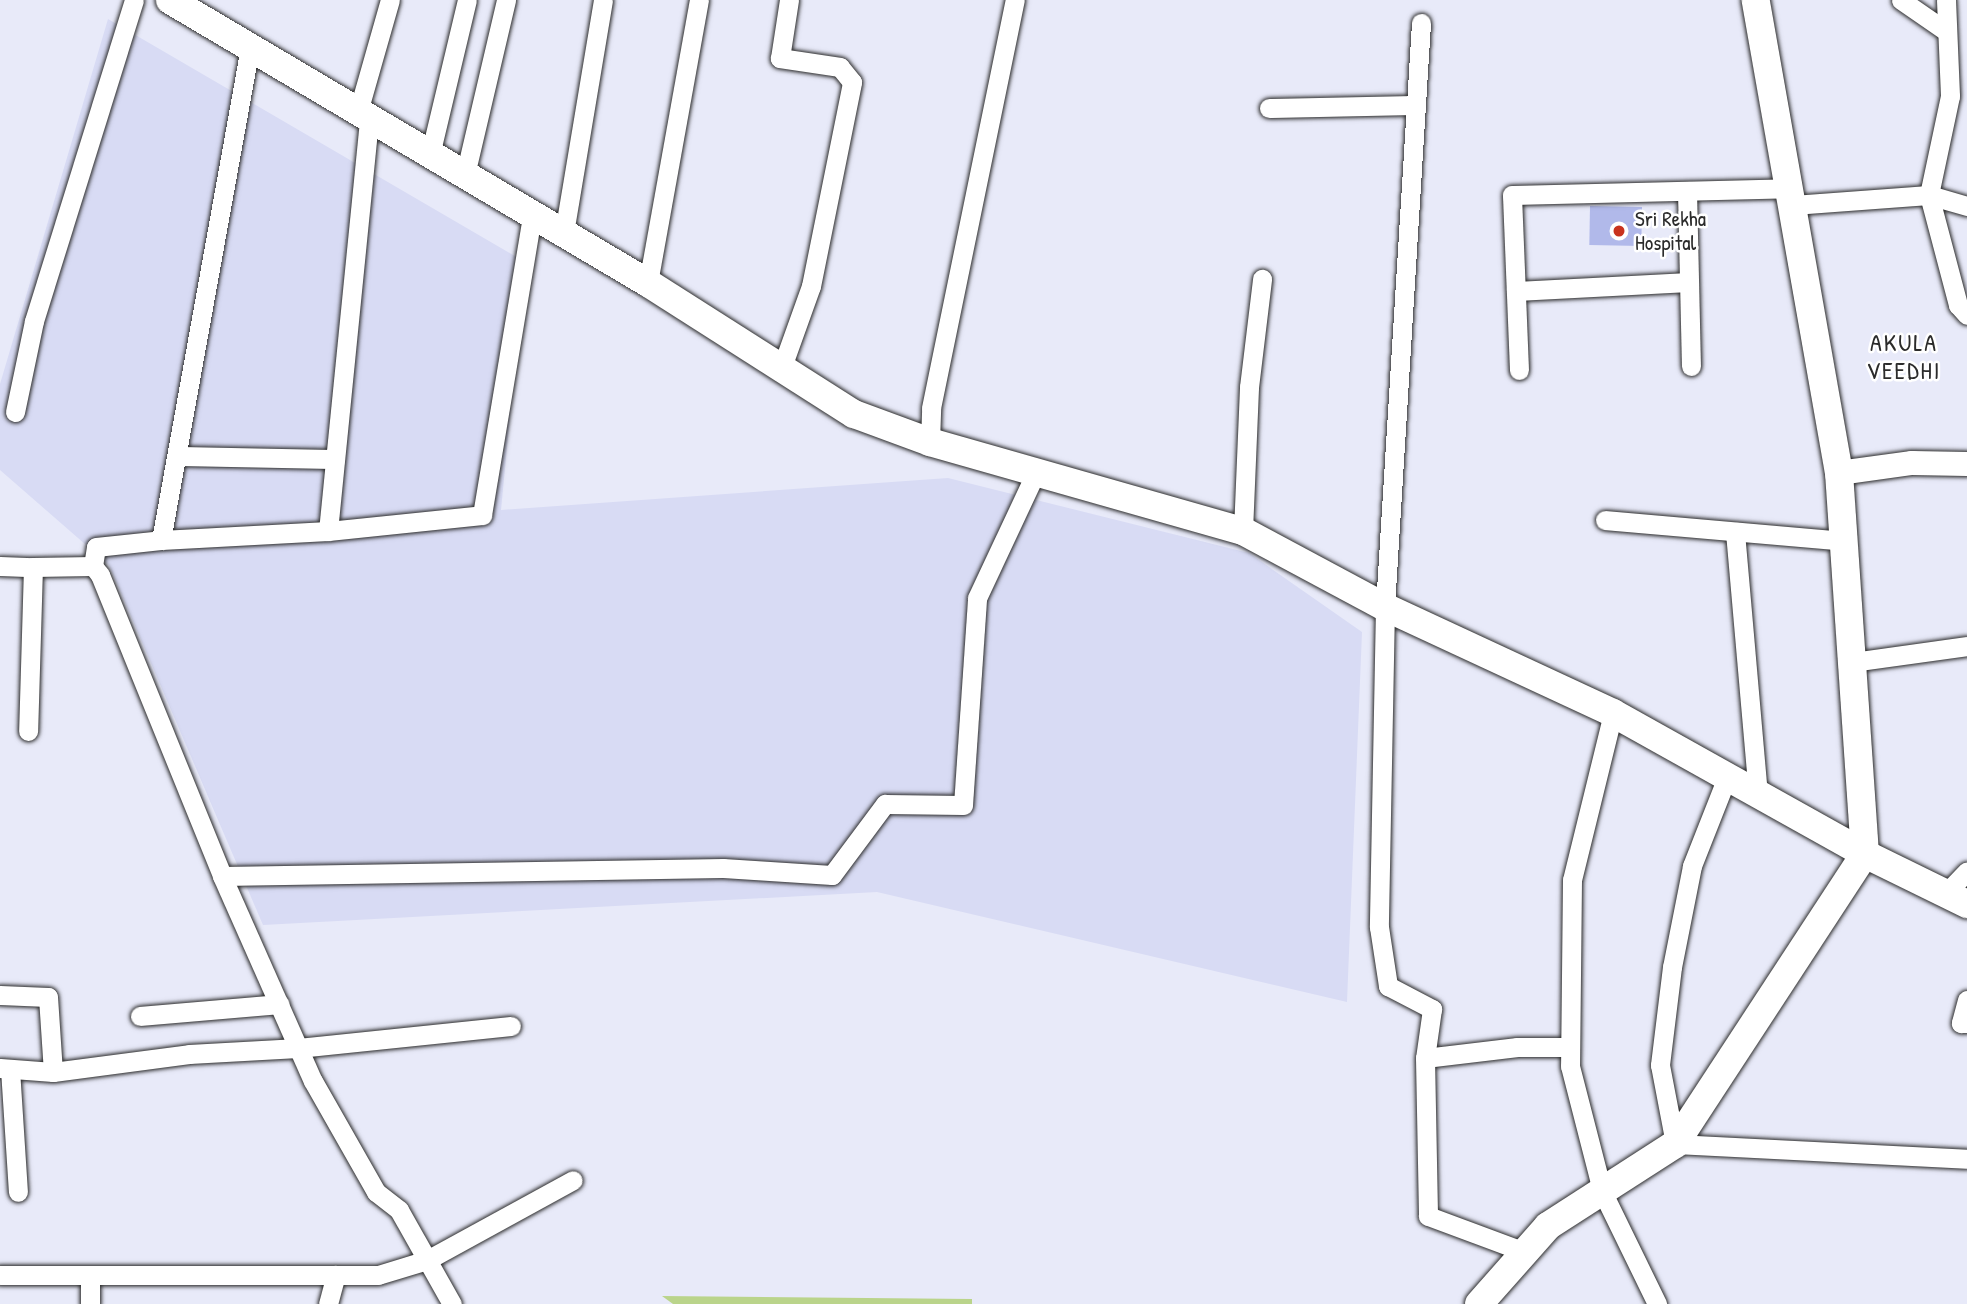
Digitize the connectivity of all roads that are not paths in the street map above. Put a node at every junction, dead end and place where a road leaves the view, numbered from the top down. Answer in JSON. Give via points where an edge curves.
{"nodes":[{"id":1,"x":134,"y":0,"type":"edge"},
{"id":2,"x":170,"y":0,"type":"edge"},
{"id":3,"x":390,"y":0,"type":"edge"},
{"id":4,"x":467,"y":0,"type":"edge"},
{"id":5,"x":506,"y":0,"type":"edge"},
{"id":6,"x":603,"y":0,"type":"edge"},
{"id":7,"x":699,"y":0,"type":"edge"},
{"id":8,"x":789,"y":0,"type":"edge"},
{"id":9,"x":1015,"y":0,"type":"edge"},
{"id":10,"x":1756,"y":0,"type":"edge"},
{"id":11,"x":1901,"y":0,"type":"edge"},
{"id":12,"x":1946,"y":0,"type":"edge"},
{"id":13,"x":1421,"y":23,"type":"dead end"},
{"id":14,"x":1946,"y":31,"type":"junction"},
{"id":15,"x":250,"y":47,"type":"junction"},
{"id":16,"x":1416,"y":105,"type":"junction"},
{"id":17,"x":1269,"y":108,"type":"dead end"},
{"id":18,"x":364,"y":115,"type":"junction"},
{"id":19,"x":430,"y":155,"type":"junction"},
{"id":20,"x":465,"y":175,"type":"junction"},
{"id":21,"x":1687,"y":191,"type":"junction"},
{"id":22,"x":1928,"y":195,"type":"junction"},
{"id":23,"x":1791,"y":196,"type":"junction"},
{"id":24,"x":1967,"y":206,"type":"edge"},
{"id":25,"x":533,"y":215,"type":"junction"},
{"id":26,"x":564,"y":233,"type":"junction"},
{"id":27,"x":1262,"y":279,"type":"dead end"},
{"id":28,"x":1689,"y":282,"type":"junction"},
{"id":29,"x":648,"y":283,"type":"junction"},
{"id":30,"x":1516,"y":291,"type":"junction"},
{"id":31,"x":1967,"y":315,"type":"edge"},
{"id":32,"x":1691,"y":366,"type":"dead end"},
{"id":33,"x":782,"y":368,"type":"junction"},
{"id":34,"x":1519,"y":370,"type":"dead end"},
{"id":35,"x":15,"y":412,"type":"dead end"},
{"id":36,"x":930,"y":442,"type":"junction"},
{"id":37,"x":177,"y":456,"type":"junction"},
{"id":38,"x":335,"y":459,"type":"junction"},
{"id":39,"x":1967,"y":464,"type":"edge"},
{"id":40,"x":1037,"y":470,"type":"junction"},
{"id":41,"x":1839,"y":473,"type":"junction"},
{"id":42,"x":1605,"y":520,"type":"dead end"},
{"id":43,"x":328,"y":531,"type":"junction"},
{"id":44,"x":1243,"y":531,"type":"junction"},
{"id":45,"x":1735,"y":532,"type":"junction"},
{"id":46,"x":161,"y":540,"type":"junction"},
{"id":47,"x":1843,"y":541,"type":"junction"},
{"id":48,"x":0,"y":566,"type":"edge"},
{"id":49,"x":93,"y":566,"type":"junction"},
{"id":50,"x":33,"y":567,"type":"junction"},
{"id":51,"x":1385,"y":607,"type":"junction"},
{"id":52,"x":1967,"y":646,"type":"edge"},
{"id":53,"x":1852,"y":662,"type":"junction"},
{"id":54,"x":1613,"y":713,"type":"junction"},
{"id":55,"x":28,"y":731,"type":"dead end"},
{"id":56,"x":1727,"y":777,"type":"junction"},
{"id":57,"x":1758,"y":794,"type":"junction"},
{"id":58,"x":1865,"y":854,"type":"junction"},
{"id":59,"x":1967,"y":872,"type":"edge"},
{"id":60,"x":222,"y":876,"type":"junction"},
{"id":61,"x":1956,"y":899,"type":"edge"},
{"id":62,"x":0,"y":995,"type":"edge"},
{"id":63,"x":1967,"y":1000,"type":"edge"},
{"id":64,"x":279,"y":1004,"type":"junction"},
{"id":65,"x":140,"y":1016,"type":"dead end"},
{"id":66,"x":1967,"y":1023,"type":"edge"},
{"id":67,"x":511,"y":1026,"type":"dead end"},
{"id":68,"x":1570,"y":1047,"type":"junction"},
{"id":69,"x":298,"y":1048,"type":"junction"},
{"id":70,"x":1425,"y":1058,"type":"junction"},
{"id":71,"x":5,"y":1069,"type":"edge"},
{"id":72,"x":53,"y":1072,"type":"junction"},
{"id":73,"x":1675,"y":1144,"type":"junction"},
{"id":74,"x":1967,"y":1160,"type":"edge"},
{"id":75,"x":573,"y":1180,"type":"dead end"},
{"id":76,"x":1602,"y":1191,"type":"junction"},
{"id":77,"x":18,"y":1192,"type":"dead end"},
{"id":78,"x":1525,"y":1252,"type":"junction"},
{"id":79,"x":427,"y":1260,"type":"junction"},
{"id":80,"x":0,"y":1275,"type":"edge"},
{"id":81,"x":336,"y":1275,"type":"junction"},
{"id":82,"x":90,"y":1276,"type":"junction"},
{"id":83,"x":90,"y":1304,"type":"edge"},
{"id":84,"x":328,"y":1304,"type":"edge"},
{"id":85,"x":453,"y":1304,"type":"edge"},
{"id":86,"x":1479,"y":1304,"type":"edge"},
{"id":87,"x":1657,"y":1304,"type":"edge"}],
"edges":[{"from":1,"to":35,"type":"street","via":[[34,320]]},
{"from":2,"to":15,"type":"main road"},
{"from":3,"to":18,"type":"street"},
{"from":4,"to":19,"type":"street"},
{"from":5,"to":20,"type":"street"},
{"from":6,"to":26,"type":"street"},
{"from":7,"to":29,"type":"street"},
{"from":8,"to":33,"type":"street","via":[[780,58],[840,67],[852,82],[811,286]]},
{"from":9,"to":36,"type":"street","via":[[932,408]]},
{"from":10,"to":23,"type":"main road"},
{"from":11,"to":14,"type":"street"},
{"from":12,"to":14,"type":"street"},
{"from":13,"to":16,"type":"street"},
{"from":14,"to":22,"type":"street","via":[[1950,96]]},
{"from":15,"to":18,"type":"main road"},
{"from":15,"to":37,"type":"street"},
{"from":16,"to":17,"type":"street"},
{"from":16,"to":51,"type":"street"},
{"from":18,"to":19,"type":"main road"},
{"from":18,"to":38,"type":"street"},
{"from":19,"to":20,"type":"main road"},
{"from":20,"to":25,"type":"main road"},
{"from":21,"to":23,"type":"street"},
{"from":21,"to":28,"type":"street"},
{"from":21,"to":30,"type":"street","via":[[1512,195]]},
{"from":22,"to":23,"type":"street"},
{"from":22,"to":24,"type":"street"},
{"from":22,"to":31,"type":"street","via":[[1958,305]]},
{"from":23,"to":41,"type":"main road"},
{"from":25,"to":26,"type":"main road"},
{"from":25,"to":43,"type":"street","via":[[482,514]]},
{"from":26,"to":29,"type":"main road"},
{"from":27,"to":44,"type":"street","via":[[1250,387]]},
{"from":28,"to":30,"type":"street"},
{"from":28,"to":32,"type":"street"},
{"from":29,"to":33,"type":"main road"},
{"from":30,"to":34,"type":"street"},
{"from":33,"to":36,"type":"main road","via":[[854,414]]},
{"from":36,"to":40,"type":"main road"},
{"from":37,"to":38,"type":"street"},
{"from":37,"to":46,"type":"street"},
{"from":38,"to":43,"type":"street"},
{"from":39,"to":41,"type":"street","via":[[1912,463]]},
{"from":40,"to":44,"type":"main road"},
{"from":40,"to":60,"type":"street","via":[[976,597],[963,805],[885,804],[832,875],[723,868]]},
{"from":41,"to":47,"type":"main road"},
{"from":42,"to":45,"type":"street"},
{"from":43,"to":46,"type":"street"},
{"from":44,"to":51,"type":"main road"},
{"from":45,"to":47,"type":"street"},
{"from":45,"to":57,"type":"street"},
{"from":46,"to":49,"type":"street","via":[[96,547]]},
{"from":47,"to":53,"type":"main road"},
{"from":48,"to":50,"type":"street"},
{"from":49,"to":50,"type":"street"},
{"from":49,"to":60,"type":"street"},
{"from":50,"to":55,"type":"street"},
{"from":51,"to":54,"type":"main road"},
{"from":51,"to":70,"type":"street","via":[[1379,927],[1388,986],[1432,1009]]},
{"from":52,"to":53,"type":"street"},
{"from":53,"to":58,"type":"main road"},
{"from":54,"to":56,"type":"main road"},
{"from":54,"to":68,"type":"street","via":[[1572,880]]},
{"from":56,"to":57,"type":"main road"},
{"from":56,"to":73,"type":"street","via":[[1692,866],[1672,967],[1660,1065]]},
{"from":57,"to":58,"type":"main road"},
{"from":58,"to":61,"type":"main road"},
{"from":58,"to":73,"type":"main road"},
{"from":59,"to":61,"type":"street"},
{"from":60,"to":64,"type":"street"},
{"from":62,"to":72,"type":"street","via":[[48,997]]},
{"from":63,"to":66,"type":"street","via":[[1961,1023]]},
{"from":64,"to":65,"type":"street"},
{"from":64,"to":69,"type":"street"},
{"from":67,"to":69,"type":"street"},
{"from":68,"to":70,"type":"street","via":[[1517,1047]]},
{"from":68,"to":76,"type":"street","via":[[1570,1066]]},
{"from":69,"to":72,"type":"street","via":[[189,1054]]},
{"from":69,"to":79,"type":"street","via":[[376,1192],[399,1210]]},
{"from":70,"to":78,"type":"street","via":[[1428,1216]]},
{"from":71,"to":72,"type":"street"},
{"from":71,"to":77,"type":"street"},
{"from":73,"to":74,"type":"street"},
{"from":73,"to":76,"type":"main road"},
{"from":75,"to":79,"type":"street"},
{"from":76,"to":78,"type":"main road","via":[[1548,1226]]},
{"from":76,"to":87,"type":"street"},
{"from":78,"to":86,"type":"main road"},
{"from":79,"to":81,"type":"street","via":[[378,1275]]},
{"from":79,"to":85,"type":"street"},
{"from":80,"to":82,"type":"street"},
{"from":81,"to":82,"type":"street"},
{"from":81,"to":84,"type":"street"},
{"from":82,"to":83,"type":"street"}]}
